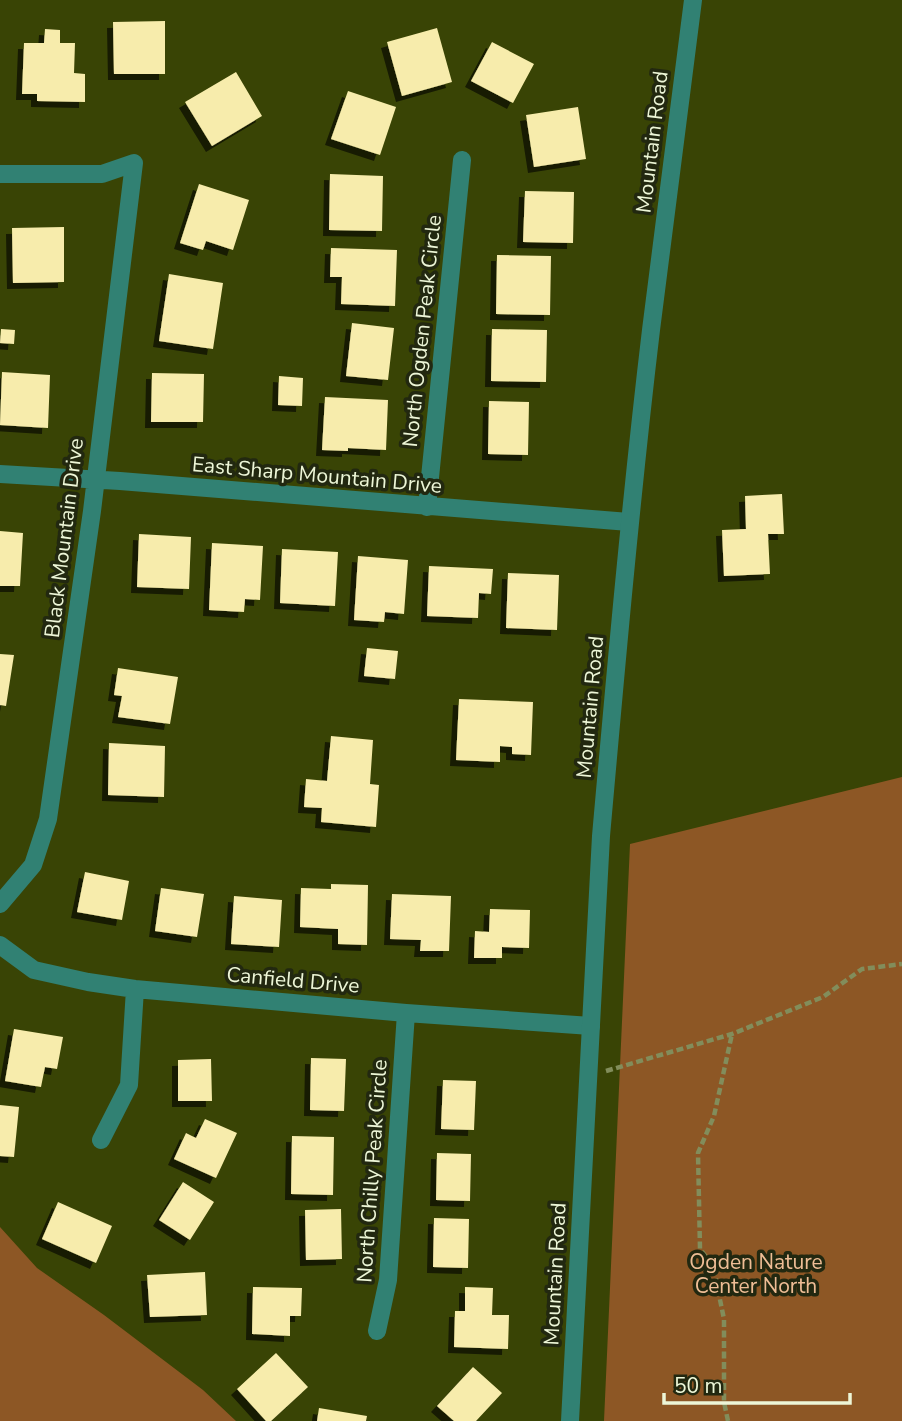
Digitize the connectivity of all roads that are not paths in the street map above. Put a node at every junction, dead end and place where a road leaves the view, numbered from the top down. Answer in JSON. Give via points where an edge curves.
{"nodes":[{"id":1,"x":693,"y":0,"type":"edge"},
{"id":2,"x":462,"y":160,"type":"dead end"},
{"id":3,"x":0,"y":174,"type":"edge"},
{"id":4,"x":0,"y":474,"type":"edge"},
{"id":5,"x":95,"y":480,"type":"junction"},
{"id":6,"x":427,"y":507,"type":"junction"},
{"id":7,"x":629,"y":522,"type":"junction"},
{"id":8,"x":0,"y":904,"type":"edge"},
{"id":9,"x":0,"y":945,"type":"edge"},
{"id":10,"x":135,"y":989,"type":"junction"},
{"id":11,"x":406,"y":1013,"type":"junction"},
{"id":12,"x":591,"y":1026,"type":"junction"},
{"id":13,"x":101,"y":1140,"type":"dead end"},
{"id":14,"x":377,"y":1331,"type":"dead end"},
{"id":15,"x":570,"y":1421,"type":"edge"}],
"edges":[{"from":1,"to":7,"type":"street","name":"Mountain Road"},
{"from":2,"to":6,"type":"street","name":"North Ogden Peak Circle"},
{"from":3,"to":5,"type":"street","name":"Black Mountain Drive","via":[[102,174],[134,163]]},
{"from":4,"to":5,"type":"street","name":"East Sharp Mountain Drive"},
{"from":5,"to":6,"type":"street","name":"East Sharp Mountain Drive"},
{"from":5,"to":8,"type":"street","name":"Black Mountain Drive","via":[[48,819],[33,865]]},
{"from":6,"to":7,"type":"street","name":"East Sharp Mountain Drive"},
{"from":7,"to":12,"type":"street","name":"Mountain Road","via":[[601,836]]},
{"from":9,"to":10,"type":"street","name":"Canfield Drive","via":[[34,970]]},
{"from":10,"to":11,"type":"street","name":"Canfield Drive"},
{"from":10,"to":13,"type":"street","via":[[129,1085]]},
{"from":11,"to":12,"type":"street","name":"Canfield Drive"},
{"from":11,"to":14,"type":"street","name":"North Chilly Peak Circle","via":[[388,1280]]},
{"from":12,"to":15,"type":"street","name":"Mountain Road"}]}
